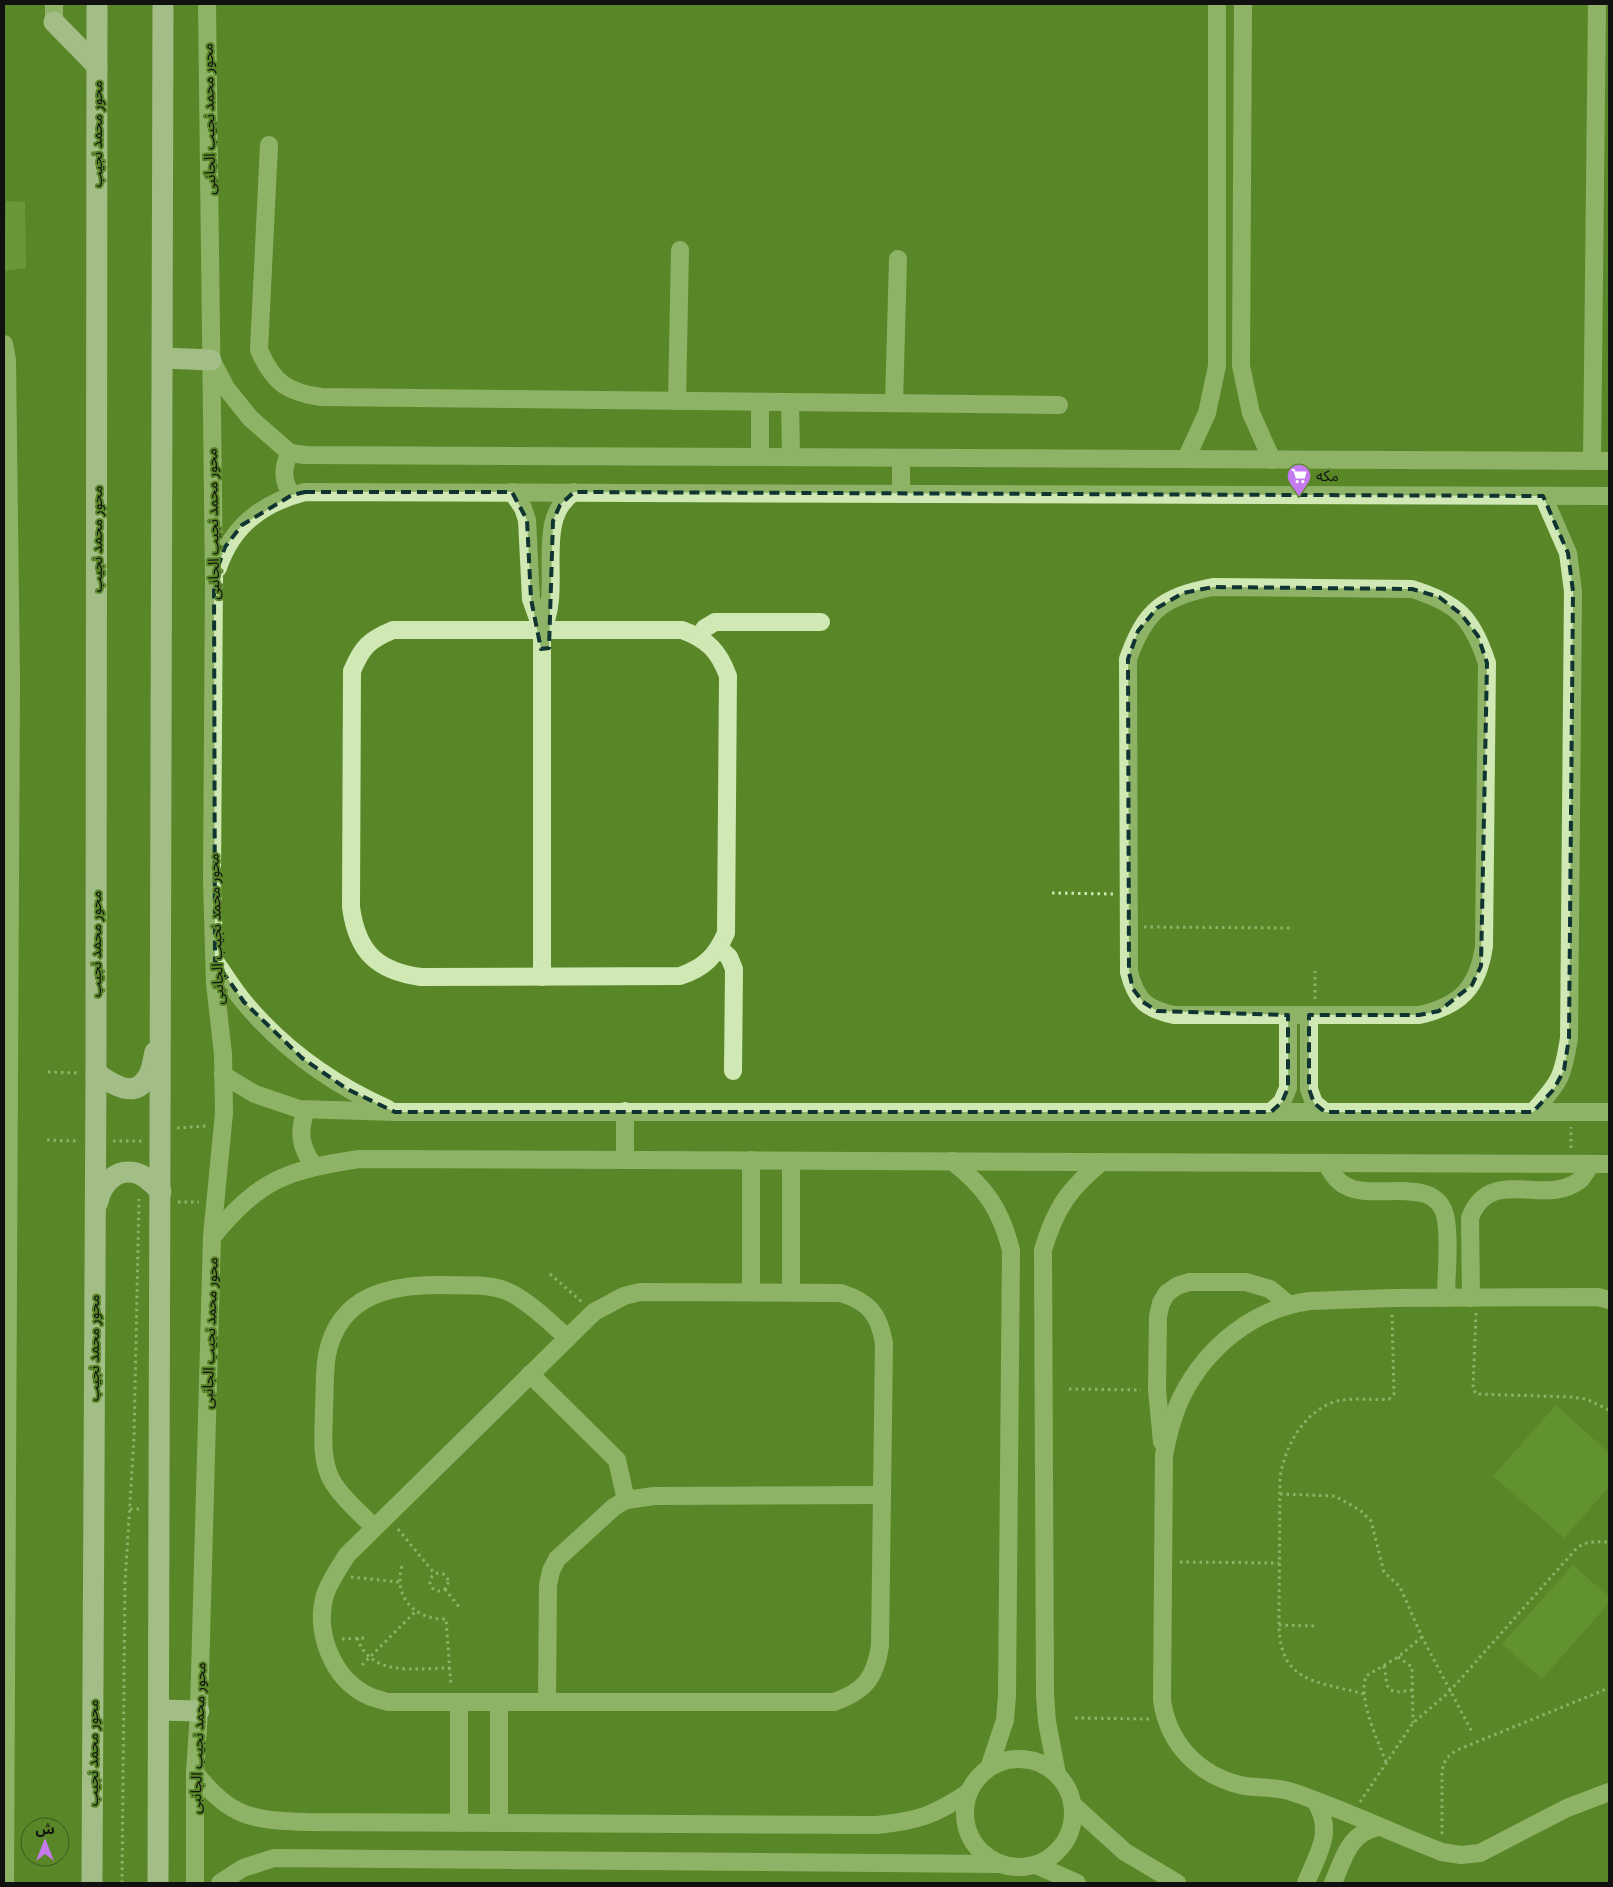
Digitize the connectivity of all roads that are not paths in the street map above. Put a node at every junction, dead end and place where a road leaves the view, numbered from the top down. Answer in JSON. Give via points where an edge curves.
{"nodes":[{"id":1,"x":97,"y":4,"type":"edge"},
{"id":2,"x":163,"y":4,"type":"edge"},
{"id":3,"x":207,"y":4,"type":"edge"},
{"id":4,"x":1217,"y":4,"type":"edge"},
{"id":5,"x":1244,"y":4,"type":"edge"},
{"id":6,"x":1597,"y":4,"type":"edge"},
{"id":7,"x":54,"y":13,"type":"edge"},
{"id":8,"x":97,"y":66,"type":"junction"},
{"id":9,"x":270,"y":144,"type":"dead end"},
{"id":10,"x":680,"y":250,"type":"dead end"},
{"id":11,"x":898,"y":259,"type":"dead end"},
{"id":12,"x":4,"y":344,"type":"edge"},
{"id":13,"x":163,"y":358,"type":"junction"},
{"id":14,"x":211,"y":360,"type":"junction"},
{"id":15,"x":677,"y":401,"type":"junction"},
{"id":16,"x":760,"y":402,"type":"junction"},
{"id":17,"x":790,"y":402,"type":"junction"},
{"id":18,"x":894,"y":403,"type":"junction"},
{"id":19,"x":1059,"y":405,"type":"dead end"},
{"id":20,"x":290,"y":453,"type":"junction"},
{"id":21,"x":760,"y":457,"type":"junction"},
{"id":22,"x":791,"y":457,"type":"junction"},
{"id":23,"x":901,"y":458,"type":"junction"},
{"id":24,"x":1186,"y":459,"type":"junction"},
{"id":25,"x":1272,"y":460,"type":"junction"},
{"id":26,"x":1601,"y":461,"type":"edge"},
{"id":27,"x":512,"y":492,"type":"junction"},
{"id":28,"x":574,"y":492,"type":"junction"},
{"id":29,"x":901,"y":494,"type":"junction"},
{"id":30,"x":292,"y":495,"type":"junction"},
{"id":31,"x":1544,"y":496,"type":"junction"},
{"id":32,"x":1609,"y":496,"type":"edge"},
{"id":33,"x":214,"y":578,"type":"junction"},
{"id":34,"x":821,"y":622,"type":"dead end"},
{"id":35,"x":542,"y":630,"type":"junction"},
{"id":36,"x":699,"y":636,"type":"junction"},
{"id":37,"x":7,"y":680,"type":"edge"},
{"id":38,"x":719,"y":948,"type":"junction"},
{"id":39,"x":215,"y":960,"type":"junction"},
{"id":40,"x":542,"y":977,"type":"junction"},
{"id":41,"x":1288,"y":1015,"type":"junction"},
{"id":42,"x":1312,"y":1015,"type":"junction"},
{"id":43,"x":162,"y":1030,"type":"junction"},
{"id":44,"x":6,"y":1035,"type":"edge"},
{"id":45,"x":733,"y":1071,"type":"dead end"},
{"id":46,"x":96,"y":1073,"type":"junction"},
{"id":47,"x":223,"y":1075,"type":"junction"},
{"id":48,"x":6,"y":1083,"type":"edge"},
{"id":49,"x":306,"y":1110,"type":"junction"},
{"id":50,"x":625,"y":1111,"type":"junction"},
{"id":51,"x":395,"y":1112,"type":"junction"},
{"id":52,"x":1270,"y":1112,"type":"junction"},
{"id":53,"x":1325,"y":1112,"type":"junction"},
{"id":54,"x":1534,"y":1112,"type":"junction"},
{"id":55,"x":1609,"y":1112,"type":"edge"},
{"id":56,"x":625,"y":1160,"type":"junction"},
{"id":57,"x":751,"y":1160,"type":"junction"},
{"id":58,"x":791,"y":1161,"type":"junction"},
{"id":59,"x":952,"y":1161,"type":"junction"},
{"id":60,"x":1102,"y":1162,"type":"junction"},
{"id":61,"x":1326,"y":1163,"type":"junction"},
{"id":62,"x":1591,"y":1164,"type":"junction"},
{"id":63,"x":1609,"y":1164,"type":"edge"},
{"id":64,"x":314,"y":1166,"type":"junction"},
{"id":65,"x":161,"y":1197,"type":"junction"},
{"id":66,"x":94,"y":1222,"type":"junction"},
{"id":67,"x":212,"y":1236,"type":"junction"},
{"id":68,"x":751,"y":1292,"type":"junction"},
{"id":69,"x":791,"y":1292,"type":"junction"},
{"id":70,"x":1446,"y":1298,"type":"junction"},
{"id":71,"x":1474,"y":1298,"type":"junction"},
{"id":72,"x":1609,"y":1300,"type":"edge"},
{"id":73,"x":1288,"y":1304,"type":"junction"},
{"id":74,"x":568,"y":1338,"type":"junction"},
{"id":75,"x":6,"y":1374,"type":"edge"},
{"id":76,"x":530,"y":1374,"type":"junction"},
{"id":77,"x":1164,"y":1455,"type":"junction"},
{"id":78,"x":882,"y":1495,"type":"junction"},
{"id":79,"x":626,"y":1500,"type":"junction"},
{"id":80,"x":380,"y":1521,"type":"junction"},
{"id":81,"x":456,"y":1702,"type":"junction"},
{"id":82,"x":499,"y":1702,"type":"junction"},
{"id":83,"x":547,"y":1702,"type":"junction"},
{"id":84,"x":159,"y":1710,"type":"junction"},
{"id":85,"x":200,"y":1711,"type":"junction"},
{"id":86,"x":989,"y":1768,"type":"junction"},
{"id":87,"x":195,"y":1773,"type":"junction"},
{"id":88,"x":1057,"y":1774,"type":"junction"},
{"id":89,"x":969,"y":1792,"type":"junction"},
{"id":90,"x":1609,"y":1792,"type":"edge"},
{"id":91,"x":1316,"y":1802,"type":"junction"},
{"id":92,"x":1074,"y":1806,"type":"junction"},
{"id":93,"x":4,"y":1817,"type":"edge"},
{"id":94,"x":459,"y":1823,"type":"junction"},
{"id":95,"x":499,"y":1823,"type":"junction"},
{"id":96,"x":1378,"y":1827,"type":"junction"},
{"id":97,"x":999,"y":1864,"type":"junction"},
{"id":98,"x":1036,"y":1865,"type":"junction"},
{"id":99,"x":5,"y":1883,"type":"edge"},
{"id":100,"x":92,"y":1883,"type":"edge"},
{"id":101,"x":158,"y":1883,"type":"edge"},
{"id":102,"x":195,"y":1883,"type":"edge"},
{"id":103,"x":220,"y":1883,"type":"edge"},
{"id":104,"x":1077,"y":1883,"type":"edge"},
{"id":105,"x":1176,"y":1883,"type":"edge"},
{"id":106,"x":1306,"y":1883,"type":"edge"},
{"id":107,"x":1333,"y":1883,"type":"edge"}],
"edges":[{"from":1,"to":8,"type":"main road","name":"محور محمد نجيب"},
{"from":2,"to":13,"type":"main road"},
{"from":3,"to":14,"type":"street","name":"محور محمد نجيب الجانبى"},
{"from":4,"to":24,"type":"street","via":[[1217,366],[1207,413]]},
{"from":5,"to":25,"type":"street","via":[[1240,366],[1251,413]]},
{"from":6,"to":26,"type":"street"},
{"from":7,"to":8,"type":"main road"},
{"from":8,"to":46,"type":"main road","name":"محور محمد نجيب"},
{"from":9,"to":15,"type":"street","via":[[259,350],[267,369],[281,385],[300,394],[321,397]]},
{"from":10,"to":15,"type":"street"},
{"from":11,"to":18,"type":"street"},
{"from":12,"to":37,"type":"street","via":[[7,360]]},
{"from":13,"to":14,"type":"main road"},
{"from":13,"to":43,"type":"main road"},
{"from":14,"to":20,"type":"street","via":[[226,388],[250,418]]},
{"from":14,"to":33,"type":"street","name":"محور محمد نجيب الجانبى"},
{"from":15,"to":16,"type":"street"},
{"from":16,"to":17,"type":"street"},
{"from":16,"to":21,"type":"street"},
{"from":17,"to":18,"type":"street"},
{"from":17,"to":22,"type":"street"},
{"from":18,"to":19,"type":"street"},
{"from":20,"to":21,"type":"street"},
{"from":20,"to":30,"type":"street","via":[[284,475]]},
{"from":21,"to":22,"type":"street"},
{"from":22,"to":23,"type":"street"},
{"from":23,"to":24,"type":"street"},
{"from":23,"to":29,"type":"street"},
{"from":24,"to":25,"type":"street"},
{"from":25,"to":26,"type":"street"},
{"from":27,"to":28,"type":"street"},
{"from":27,"to":30,"type":"street","via":[[305,492]]},
{"from":27,"to":35,"type":"street","via":[[527,520],[531,599]]},
{"from":28,"to":29,"type":"street"},
{"from":28,"to":35,"type":"street","via":[[560,505],[553,521],[551,602]]},
{"from":29,"to":31,"type":"street"},
{"from":30,"to":33,"type":"street","via":[[271,504],[242,524],[225,547]]},
{"from":31,"to":32,"type":"street"},
{"from":31,"to":54,"type":"street","via":[[1568,553],[1573,591],[1569,1038],[1564,1070],[1554,1089]]},
{"from":33,"to":39,"type":"street","name":"محور محمد نجيب الجانبى","via":[[212,881]]},
{"from":34,"to":36,"type":"street","via":[[715,622]]},
{"from":35,"to":36,"type":"street","via":[[682,630]]},
{"from":35,"to":40,"type":"street"},
{"from":35,"to":40,"type":"street","via":[[393,630],[374,637],[360,652],[352,671],[351,907],[354,929],[364,949],[379,965],[399,974],[421,977]]},
{"from":36,"to":38,"type":"street","via":[[712,646],[728,676],[726,933]]},
{"from":37,"to":44,"type":"street"},
{"from":38,"to":40,"type":"street","via":[[696,971],[680,976]]},
{"from":38,"to":45,"type":"street","via":[[729,957],[734,969]]},
{"from":39,"to":47,"type":"street","name":"محور محمد نجيب الجانبى"},
{"from":39,"to":51,"type":"street","via":[[244,1002],[302,1058],[347,1089]]},
{"from":41,"to":42,"type":"street"},
{"from":41,"to":42,"type":"street","via":[[1174,1014],[1157,1011],[1142,1002],[1133,989],[1129,972],[1128,927],[1128,659],[1138,631],[1157,608],[1183,593],[1212,587],[1412,589],[1439,597],[1462,614],[1478,636],[1487,663],[1484,946],[1481,966],[1472,985],[1458,1000],[1439,1011],[1419,1015]]},
{"from":41,"to":52,"type":"street","via":[[1288,1088],[1282,1102]]},
{"from":42,"to":53,"type":"street","via":[[1308,1089],[1314,1103]]},
{"from":43,"to":46,"type":"main road","via":[[148,1078],[140,1086],[120,1088]]},
{"from":43,"to":65,"type":"main road"},
{"from":44,"to":48,"type":"street"},
{"from":46,"to":66,"type":"main road","name":"محور محمد نجيب"},
{"from":47,"to":49,"type":"street","via":[[256,1094]]},
{"from":47,"to":67,"type":"street","name":"محور محمد نجيب الجانبى","via":[[224,1125]]},
{"from":48,"to":75,"type":"street"},
{"from":49,"to":51,"type":"street"},
{"from":49,"to":64,"type":"street","via":[[300,1139]]},
{"from":50,"to":51,"type":"street"},
{"from":50,"to":52,"type":"street"},
{"from":50,"to":56,"type":"street"},
{"from":52,"to":53,"type":"street"},
{"from":53,"to":54,"type":"street"},
{"from":54,"to":55,"type":"street"},
{"from":56,"to":57,"type":"street"},
{"from":56,"to":64,"type":"street","via":[[359,1159]]},
{"from":57,"to":58,"type":"street"},
{"from":57,"to":68,"type":"street"},
{"from":58,"to":59,"type":"street"},
{"from":58,"to":69,"type":"street"},
{"from":59,"to":60,"type":"street"},
{"from":59,"to":86,"type":"street","via":[[974,1178],[992,1199],[1004,1224],[1011,1250],[1007,1695],[1005,1720]]},
{"from":60,"to":61,"type":"street"},
{"from":60,"to":88,"type":"street","via":[[1080,1179],[1063,1200],[1043,1250],[1045,1695],[1049,1739]]},
{"from":61,"to":62,"type":"street"},
{"from":61,"to":70,"type":"street","via":[[1334,1177],[1346,1187],[1362,1191],[1421,1192],[1442,1207],[1446,1220]]},
{"from":62,"to":63,"type":"street"},
{"from":62,"to":71,"type":"street","via":[[1580,1179],[1565,1188],[1500,1190],[1482,1197],[1474,1206],[1470,1218]]},
{"from":64,"to":67,"type":"street","via":[[288,1173],[272,1182],[237,1207]]},
{"from":65,"to":66,"type":"main road","via":[[149,1180],[136,1173],[121,1173],[108,1180],[100,1192]]},
{"from":65,"to":84,"type":"main road"},
{"from":66,"to":100,"type":"main road","name":"محور محمد نجيب"},
{"from":67,"to":85,"type":"street","name":"محور محمد نجيب الجانبى"},
{"from":68,"to":69,"type":"street"},
{"from":68,"to":74,"type":"street","via":[[640,1292],[624,1296],[594,1312]]},
{"from":69,"to":78,"type":"street","via":[[841,1293],[858,1299],[872,1310],[881,1326],[884,1343]]},
{"from":70,"to":71,"type":"street"},
{"from":70,"to":73,"type":"street"},
{"from":71,"to":72,"type":"street"},
{"from":73,"to":77,"type":"street","via":[[1237,1330],[1215,1349],[1182,1396],[1171,1422]]},
{"from":73,"to":77,"type":"street","via":[[1270,1288],[1246,1282],[1189,1282],[1167,1293],[1160,1304],[1158,1316],[1157,1390]]},
{"from":74,"to":76,"type":"street"},
{"from":74,"to":80,"type":"street","via":[[523,1300],[486,1286],[398,1286],[378,1292],[345,1317],[327,1355],[326,1462],[340,1492]]},
{"from":75,"to":93,"type":"street"},
{"from":76,"to":79,"type":"street","via":[[617,1460]]},
{"from":76,"to":80,"type":"street"},
{"from":77,"to":91,"type":"street","via":[[1162,1700],[1165,1719],[1176,1742],[1194,1762],[1216,1776],[1240,1785],[1292,1792]]},
{"from":78,"to":79,"type":"street","via":[[654,1496]]},
{"from":78,"to":83,"type":"street","via":[[880,1646],[877,1665],[868,1683],[853,1695],[834,1702]]},
{"from":79,"to":83,"type":"street","via":[[614,1506],[557,1559],[551,1572],[548,1585]]},
{"from":80,"to":81,"type":"street","via":[[347,1555],[325,1596],[322,1618],[330,1657],[340,1673],[369,1696],[388,1702]]},
{"from":81,"to":82,"type":"street"},
{"from":81,"to":94,"type":"street"},
{"from":82,"to":83,"type":"street"},
{"from":82,"to":95,"type":"street"},
{"from":84,"to":85,"type":"main road"},
{"from":84,"to":101,"type":"main road"},
{"from":85,"to":87,"type":"street","name":"محور محمد نجيب الجانبى"},
{"from":86,"to":88,"type":"street","via":[[1006,1760],[1024,1759],[1042,1764]]},
{"from":86,"to":89,"type":"street","via":[[977,1778]]},
{"from":87,"to":94,"type":"street","via":[[214,1796],[242,1814],[266,1819]]},
{"from":87,"to":102,"type":"street","name":"محور محمد نجيب الجانبى"},
{"from":88,"to":92,"type":"street","via":[[1068,1789]]},
{"from":89,"to":95,"type":"street","via":[[941,1811],[910,1822],[877,1825]]},
{"from":89,"to":97,"type":"street","via":[[966,1826],[984,1855]]},
{"from":90,"to":96,"type":"street","via":[[1567,1808],[1480,1853],[1442,1852]]},
{"from":91,"to":96,"type":"street"},
{"from":91,"to":106,"type":"street","via":[[1326,1822],[1326,1835]]},
{"from":92,"to":98,"type":"street","via":[[1073,1825],[1066,1843],[1053,1857]]},
{"from":92,"to":105,"type":"street","via":[[1125,1852]]},
{"from":93,"to":99,"type":"street"},
{"from":94,"to":95,"type":"street"},
{"from":96,"to":107,"type":"street","via":[[1358,1835]]},
{"from":97,"to":98,"type":"street","via":[[1017,1868]]},
{"from":97,"to":103,"type":"street","via":[[274,1858],[243,1868]]},
{"from":98,"to":104,"type":"street"}]}
